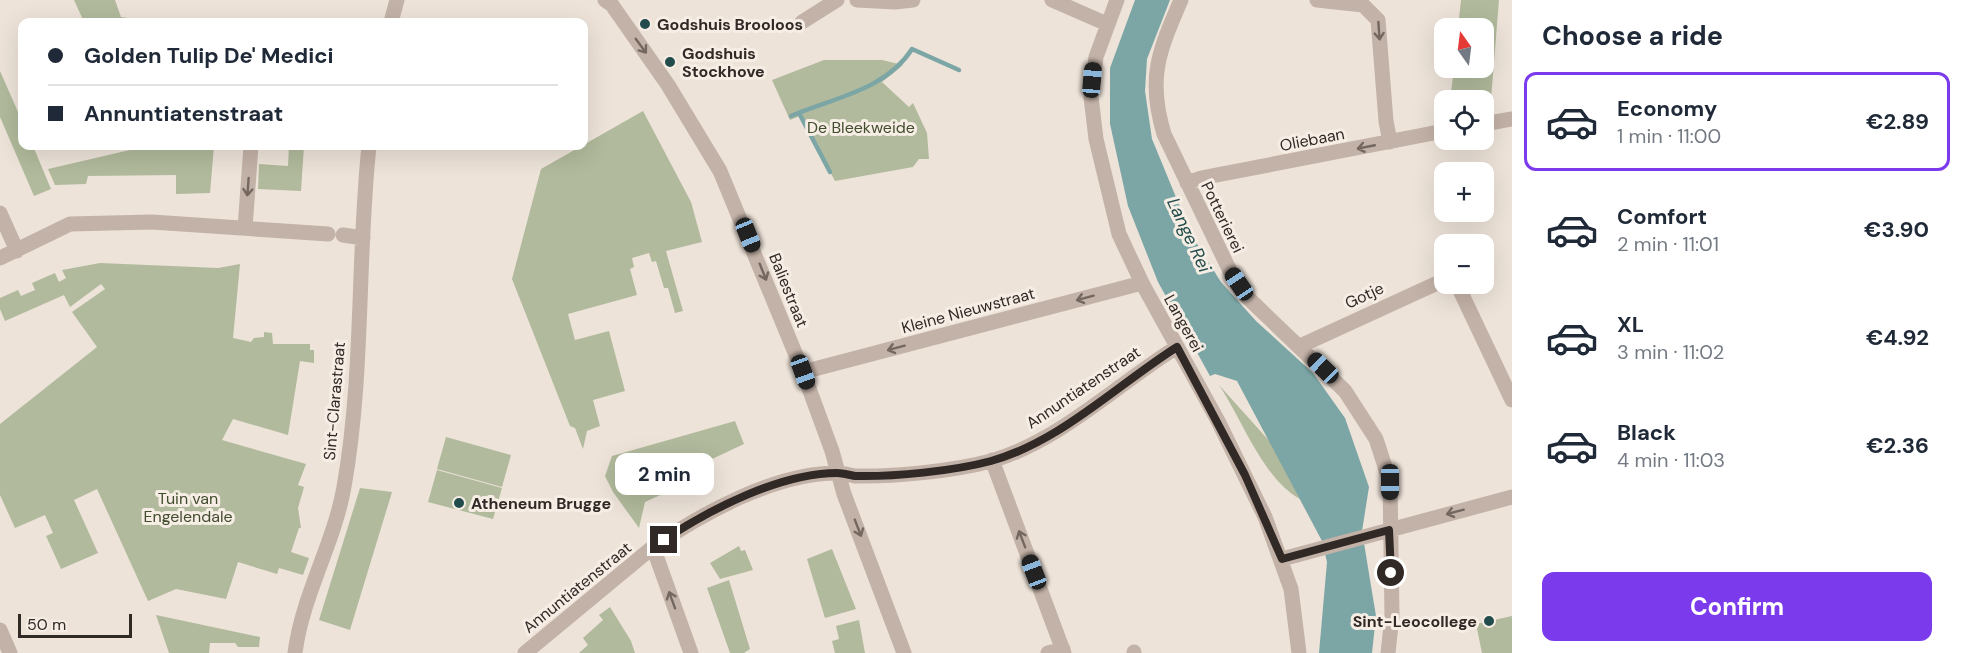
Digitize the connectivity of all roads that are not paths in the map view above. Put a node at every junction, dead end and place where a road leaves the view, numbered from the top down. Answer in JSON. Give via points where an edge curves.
{"nodes":[{"id":1,"x":398,"y":0,"type":"edge"},
{"id":2,"x":605,"y":0,"type":"edge"},
{"id":3,"x":837,"y":0,"type":"edge"},
{"id":4,"x":857,"y":0,"type":"edge"},
{"id":5,"x":913,"y":0,"type":"edge"},
{"id":6,"x":1052,"y":0,"type":"edge"},
{"id":7,"x":1117,"y":0,"type":"edge"},
{"id":8,"x":1182,"y":0,"type":"edge"},
{"id":9,"x":1317,"y":0,"type":"edge"},
{"id":10,"x":392,"y":18,"type":"edge"},
{"id":11,"x":802,"y":22,"type":"dead end"},
{"id":12,"x":1107,"y":24,"type":"junction"},
{"id":13,"x":1512,"y":119,"type":"edge"},
{"id":14,"x":1494,"y":122,"type":"edge"},
{"id":15,"x":1434,"y":133,"type":"edge"},
{"id":16,"x":1390,"y":142,"type":"junction"},
{"id":17,"x":250,"y":150,"type":"edge"},
{"id":18,"x":369,"y":150,"type":"edge"},
{"id":19,"x":1194,"y":181,"type":"junction"},
{"id":20,"x":0,"y":213,"type":"edge"},
{"id":21,"x":245,"y":228,"type":"junction"},
{"id":22,"x":363,"y":238,"type":"junction"},
{"id":23,"x":16,"y":251,"type":"junction"},
{"id":24,"x":0,"y":258,"type":"edge"},
{"id":25,"x":1142,"y":283,"type":"junction"},
{"id":26,"x":1434,"y":284,"type":"edge"},
{"id":27,"x":1462,"y":294,"type":"edge"},
{"id":28,"x":1300,"y":346,"type":"junction"},
{"id":29,"x":1177,"y":347,"type":"junction"},
{"id":30,"x":803,"y":372,"type":"junction"},
{"id":31,"x":1512,"y":400,"type":"edge"},
{"id":32,"x":992,"y":460,"type":"junction"},
{"id":33,"x":838,"y":473,"type":"junction"},
{"id":34,"x":1512,"y":497,"type":"edge"},
{"id":35,"x":1389,"y":530,"type":"junction"},
{"id":36,"x":653,"y":548,"type":"junction"},
{"id":37,"x":1282,"y":559,"type":"junction"},
{"id":38,"x":0,"y":630,"type":"edge"},
{"id":39,"x":1064,"y":651,"type":"edge"},
{"id":40,"x":10,"y":653,"type":"edge"},
{"id":41,"x":295,"y":653,"type":"edge"},
{"id":42,"x":525,"y":653,"type":"edge"},
{"id":43,"x":691,"y":653,"type":"edge"},
{"id":44,"x":904,"y":653,"type":"edge"},
{"id":45,"x":1048,"y":653,"type":"edge"},
{"id":46,"x":1299,"y":653,"type":"edge"},
{"id":47,"x":1388,"y":653,"type":"edge"}],
"edges":[{"from":1,"to":10,"type":"street"},
{"from":2,"to":30,"type":"street","name":"Baliestraat","one_way":true,"via":[[669,85],[713,157]]},
{"from":3,"to":11,"type":"street"},
{"from":4,"to":5,"type":"street"},
{"from":6,"to":12,"type":"street"},
{"from":7,"to":12,"type":"street","name":"Langerei"},
{"from":8,"to":19,"type":"street","name":"Potterierei","via":[[1160,54],[1155,91],[1164,134]]},
{"from":9,"to":16,"type":"street","one_way":true,"via":[[1363,4],[1378,20]]},
{"from":12,"to":25,"type":"street","name":"Langerei","via":[[1093,67],[1093,120],[1119,234]]},
{"from":13,"to":14,"type":"street"},
{"from":15,"to":16,"type":"street","name":"Oliebaan"},
{"from":16,"to":19,"type":"street","name":"Oliebaan","one_way":true},
{"from":17,"to":21,"type":"street","one_way":true},
{"from":18,"to":22,"type":"street","name":"Sint-Clarastraat"},
{"from":19,"to":28,"type":"street","name":"Potterierei","via":[[1231,273],[1246,296]]},
{"from":20,"to":23,"type":"street"},
{"from":21,"to":22,"type":"street"},
{"from":21,"to":23,"type":"street","via":[[152,222],[70,224]]},
{"from":22,"to":41,"type":"street","name":"Sint-Clarastraat","via":[[344,489]]},
{"from":23,"to":24,"type":"street"},
{"from":25,"to":29,"type":"street","name":"Langerei"},
{"from":25,"to":30,"type":"street","name":"Kleine Nieuwstraat","one_way":true},
{"from":26,"to":28,"type":"street","name":"Gotje"},
{"from":27,"to":31,"type":"street"},
{"from":28,"to":35,"type":"street","name":"Potterierei","via":[[1346,391],[1376,439],[1390,482]]},
{"from":29,"to":32,"type":"street","name":"Annuntiatenstraat","via":[[1064,425]]},
{"from":29,"to":37,"type":"street","name":"Langerei","via":[[1245,475]]},
{"from":30,"to":33,"type":"street","name":"Baliestraat"},
{"from":32,"to":33,"type":"street","name":"Annuntiatenstraat","via":[[871,476]]},
{"from":39,"to":32,"type":"street","one_way":true},
{"from":33,"to":36,"type":"street","name":"Annuntiatenstraat","via":[[751,494],[701,518]]},
{"from":33,"to":44,"type":"street","name":"Baliestraat","one_way":true},
{"from":34,"to":35,"type":"street","one_way":true},
{"from":35,"to":37,"type":"street"},
{"from":35,"to":47,"type":"street","name":"Potterierei","via":[[1392,616]]},
{"from":36,"to":42,"type":"street","name":"Annuntiatenstraat"},
{"from":43,"to":36,"type":"street","one_way":true},
{"from":37,"to":46,"type":"street","name":"Langerei","via":[[1291,589]]},
{"from":38,"to":40,"type":"street"},
{"from":39,"to":45,"type":"street"}]}
